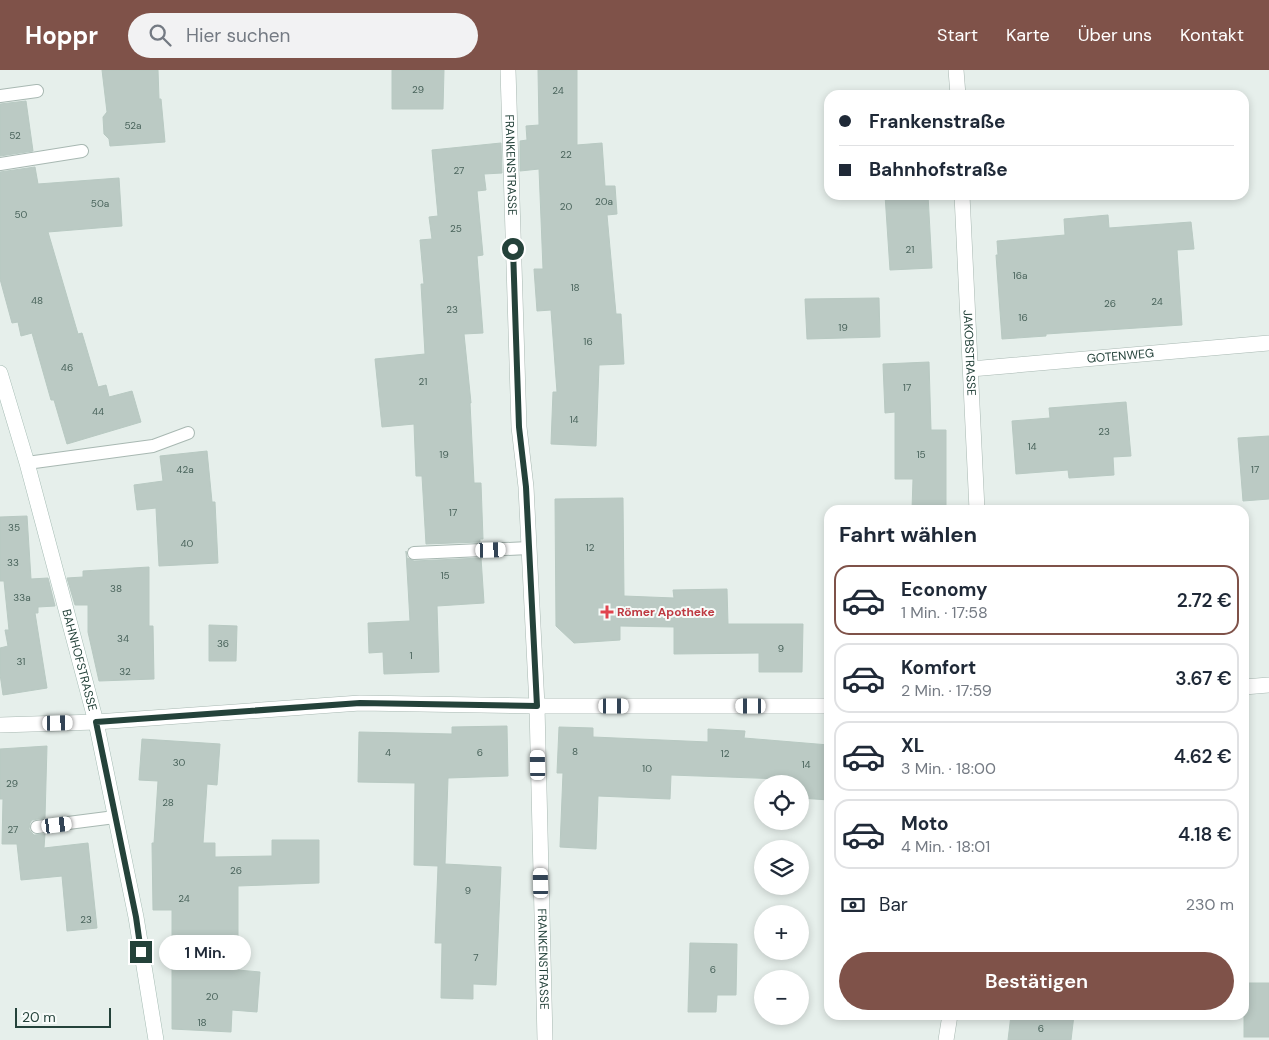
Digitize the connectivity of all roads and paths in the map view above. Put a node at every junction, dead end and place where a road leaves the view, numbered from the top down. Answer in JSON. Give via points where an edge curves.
{"nodes":[{"id":1,"x":508,"y":70,"type":"edge"},
{"id":2,"x":956,"y":70,"type":"edge"},
{"id":3,"x":958,"y":90,"type":"edge"},
{"id":4,"x":37,"y":91,"type":"dead end"},
{"id":5,"x":0,"y":96,"type":"edge"},
{"id":6,"x":82,"y":151,"type":"dead end"},
{"id":7,"x":0,"y":164,"type":"edge"},
{"id":8,"x":962,"y":200,"type":"edge"},
{"id":9,"x":1269,"y":343,"type":"edge"},
{"id":10,"x":971,"y":369,"type":"junction"},
{"id":11,"x":0,"y":373,"type":"edge"},
{"id":12,"x":188,"y":433,"type":"dead end"},
{"id":13,"x":27,"y":464,"type":"junction"},
{"id":14,"x":977,"y":505,"type":"edge"},
{"id":15,"x":529,"y":548,"type":"junction"},
{"id":16,"x":414,"y":553,"type":"dead end"},
{"id":17,"x":1269,"y":686,"type":"edge"},
{"id":18,"x":1249,"y":687,"type":"edge"},
{"id":19,"x":537,"y":706,"type":"junction"},
{"id":20,"x":824,"y":706,"type":"edge"},
{"id":21,"x":96,"y":722,"type":"junction"},
{"id":22,"x":0,"y":725,"type":"edge"},
{"id":23,"x":115,"y":817,"type":"junction"},
{"id":24,"x":37,"y":827,"type":"dead end"},
{"id":25,"x":949,"y":1020,"type":"edge"},
{"id":26,"x":156,"y":1040,"type":"edge"},
{"id":27,"x":545,"y":1040,"type":"edge"},
{"id":28,"x":946,"y":1040,"type":"edge"}],
"edges":[{"from":1,"to":15,"type":"street","name":"FRANKENSTRASSE","via":[[519,427]]},
{"from":2,"to":3,"type":"street"},
{"from":4,"to":5,"type":"lane"},
{"from":6,"to":7,"type":"lane"},
{"from":8,"to":10,"type":"street","name":"JAKOBSTRASSE"},
{"from":9,"to":10,"type":"street","name":"GOTENWEG"},
{"from":10,"to":14,"type":"street","name":"JAKOBSTRASSE"},
{"from":11,"to":13,"type":"street","name":"BAHNHOFSTRASSE"},
{"from":12,"to":13,"type":"lane","via":[[152,446]]},
{"from":13,"to":21,"type":"street","name":"BAHNHOFSTRASSE"},
{"from":15,"to":16,"type":"lane"},
{"from":15,"to":19,"type":"street","name":"FRANKENSTRASSE"},
{"from":17,"to":18,"type":"street"},
{"from":19,"to":20,"type":"street"},
{"from":19,"to":21,"type":"street","via":[[360,703]]},
{"from":19,"to":27,"type":"street","name":"FRANKENSTRASSE"},
{"from":21,"to":22,"type":"street"},
{"from":21,"to":23,"type":"street","name":"BAHNHOFSTRASSE"},
{"from":23,"to":24,"type":"lane"},
{"from":23,"to":26,"type":"street","name":"BAHNHOFSTRASSE","via":[[136,917]]},
{"from":25,"to":28,"type":"street"}]}
